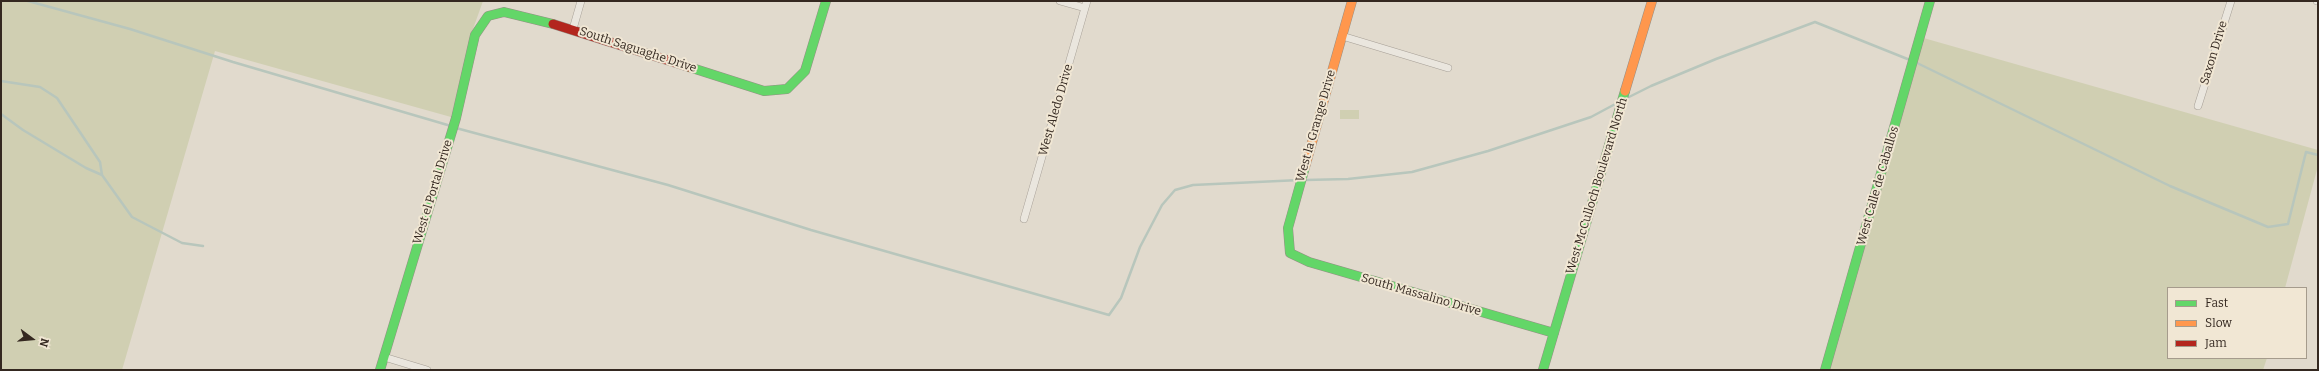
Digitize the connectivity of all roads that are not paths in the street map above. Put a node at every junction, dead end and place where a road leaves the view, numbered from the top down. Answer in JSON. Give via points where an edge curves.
{"nodes":[{"id":1,"x":581,"y":1,"type":"edge"},
{"id":2,"x":826,"y":1,"type":"edge"},
{"id":3,"x":1060,"y":1,"type":"edge"},
{"id":4,"x":1352,"y":1,"type":"edge"},
{"id":5,"x":1652,"y":1,"type":"edge"},
{"id":6,"x":1930,"y":1,"type":"edge"},
{"id":7,"x":2231,"y":1,"type":"edge"},
{"id":8,"x":1086,"y":5,"type":"edge"},
{"id":9,"x":488,"y":16,"type":"joint"},
{"id":10,"x":573,"y":29,"type":"junction"},
{"id":11,"x":1342,"y":36,"type":"junction"},
{"id":12,"x":1448,"y":68,"type":"dead end"},
{"id":13,"x":2198,"y":106,"type":"dead end"},
{"id":14,"x":1024,"y":219,"type":"dead end"},
{"id":15,"x":1290,"y":253,"type":"joint"},
{"id":16,"x":1554,"y":333,"type":"junction"},
{"id":17,"x":384,"y":357,"type":"junction"},
{"id":18,"x":380,"y":370,"type":"edge"},
{"id":19,"x":427,"y":370,"type":"edge"},
{"id":20,"x":1543,"y":370,"type":"edge"},
{"id":21,"x":1825,"y":370,"type":"edge"}],
"edges":[{"from":1,"to":10,"type":"street"},
{"from":2,"to":10,"type":"street","name":"South Saguaghe Drive","via":[[805,71],[787,89],[764,91]]},
{"from":3,"to":8,"type":"street"},
{"from":4,"to":11,"type":"street","name":"West la Grange Drive"},
{"from":5,"to":16,"type":"street","name":"West McCulloch Boulevard North"},
{"from":6,"to":21,"type":"street","name":"West Calle de Caballos"},
{"from":7,"to":13,"type":"street","name":"Saxon Drive"},
{"from":8,"to":14,"type":"street","name":"West Aledo Drive"},
{"from":9,"to":10,"type":"street","name":"South Saguaghe Drive","via":[[504,12]]},
{"from":9,"to":17,"type":"street","name":"West el Portal Drive","via":[[476,35],[456,118]]},
{"from":11,"to":12,"type":"street"},
{"from":11,"to":15,"type":"street","name":"West la Grange Drive","via":[[1288,228]]},
{"from":15,"to":16,"type":"street","name":"South Massalino Drive","via":[[1309,262]]},
{"from":16,"to":20,"type":"street","name":"West McCulloch Boulevard North"},
{"from":17,"to":18,"type":"street","name":"West el Portal Drive"},
{"from":17,"to":19,"type":"street"}]}
